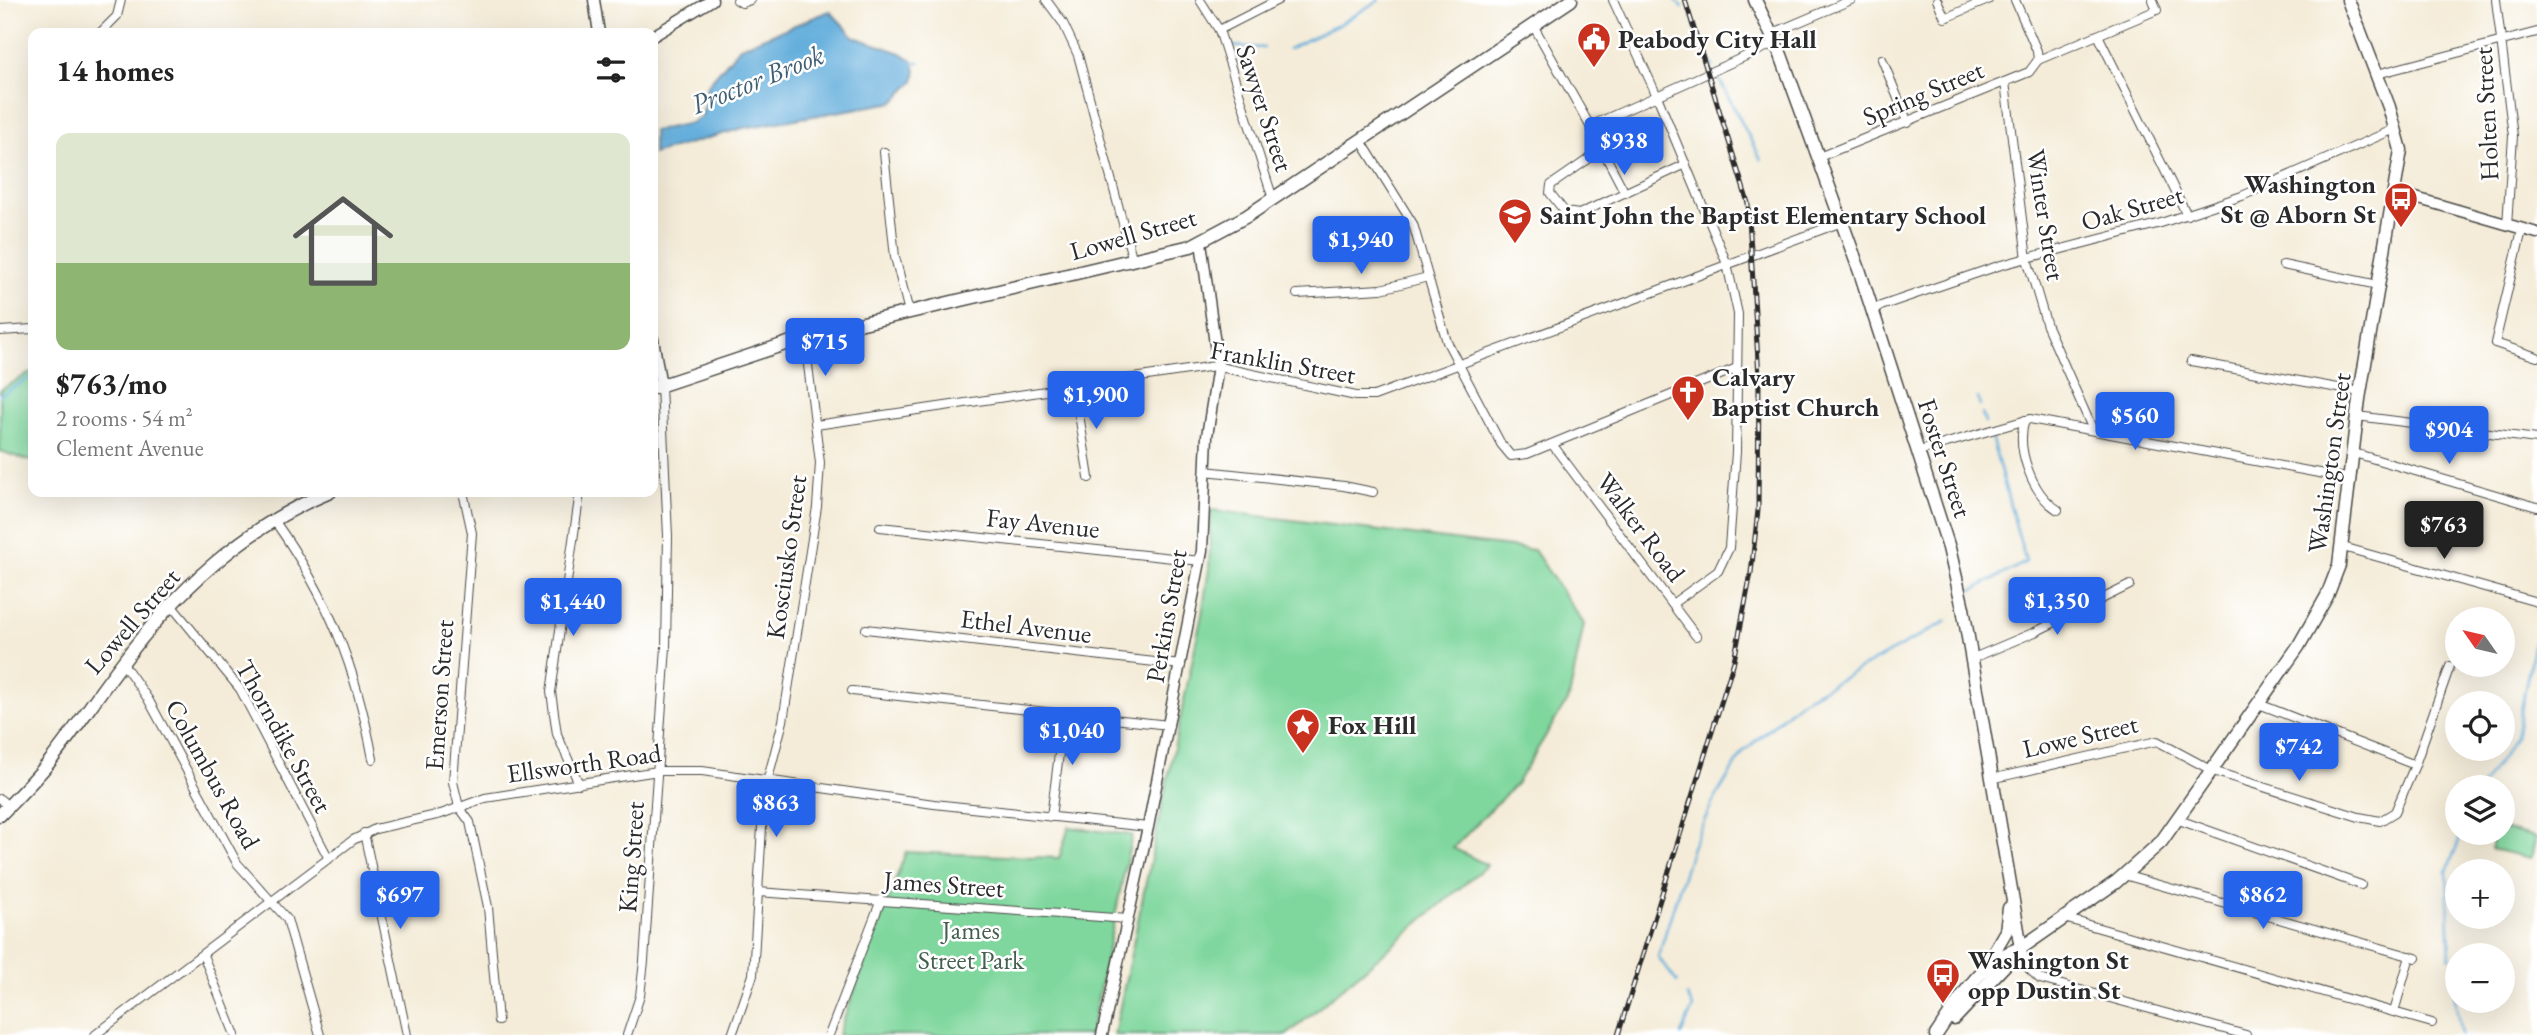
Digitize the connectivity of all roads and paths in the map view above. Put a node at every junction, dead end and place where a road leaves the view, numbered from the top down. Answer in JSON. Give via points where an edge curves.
{"nodes":[{"id":1,"x":121,"y":0,"type":"edge"},
{"id":2,"x":594,"y":0,"type":"edge"},
{"id":3,"x":712,"y":0,"type":"edge"},
{"id":4,"x":737,"y":0,"type":"edge"},
{"id":5,"x":750,"y":0,"type":"edge"},
{"id":6,"x":1200,"y":0,"type":"edge"},
{"id":7,"x":1278,"y":0,"type":"edge"},
{"id":8,"x":1571,"y":0,"type":"edge"},
{"id":9,"x":1613,"y":0,"type":"edge"},
{"id":10,"x":1755,"y":0,"type":"edge"},
{"id":11,"x":1851,"y":0,"type":"edge"},
{"id":12,"x":1937,"y":0,"type":"edge"},
{"id":13,"x":1988,"y":0,"type":"edge"},
{"id":14,"x":2015,"y":0,"type":"edge"},
{"id":15,"x":2152,"y":0,"type":"edge"},
{"id":16,"x":2348,"y":0,"type":"edge"},
{"id":17,"x":2496,"y":0,"type":"edge"},
{"id":18,"x":1049,"y":1,"type":"edge"},
{"id":19,"x":1533,"y":25,"type":"junction"},
{"id":20,"x":105,"y":28,"type":"edge"},
{"id":21,"x":598,"y":28,"type":"edge"},
{"id":22,"x":1219,"y":30,"type":"junction"},
{"id":23,"x":2537,"y":32,"type":"edge"},
{"id":24,"x":658,"y":33,"type":"edge"},
{"id":25,"x":2098,"y":35,"type":"junction"},
{"id":26,"x":1773,"y":39,"type":"junction"},
{"id":27,"x":2503,"y":39,"type":"junction"},
{"id":28,"x":1882,"y":59,"type":"dead end"},
{"id":29,"x":2038,"y":60,"type":"junction"},
{"id":30,"x":2376,"y":74,"type":"junction"},
{"id":31,"x":2005,"y":82,"type":"junction"},
{"id":32,"x":1657,"y":96,"type":"junction"},
{"id":33,"x":1908,"y":123,"type":"junction"},
{"id":34,"x":1590,"y":126,"type":"junction"},
{"id":35,"x":2397,"y":128,"type":"junction"},
{"id":36,"x":1360,"y":139,"type":"junction"},
{"id":37,"x":1602,"y":149,"type":"junction"},
{"id":38,"x":884,"y":152,"type":"dead end"},
{"id":39,"x":1819,"y":157,"type":"junction"},
{"id":40,"x":1686,"y":164,"type":"junction"},
{"id":41,"x":2395,"y":192,"type":"junction"},
{"id":42,"x":1625,"y":193,"type":"junction"},
{"id":43,"x":1272,"y":199,"type":"junction"},
{"id":44,"x":2187,"y":215,"type":"junction"},
{"id":45,"x":1842,"y":222,"type":"junction"},
{"id":46,"x":2507,"y":225,"type":"junction"},
{"id":47,"x":2522,"y":230,"type":"junction"},
{"id":48,"x":2537,"y":233,"type":"edge"},
{"id":49,"x":1201,"y":242,"type":"junction"},
{"id":50,"x":2027,"y":258,"type":"junction"},
{"id":51,"x":1133,"y":261,"type":"junction"},
{"id":52,"x":1727,"y":264,"type":"junction"},
{"id":53,"x":2283,"y":265,"type":"dead end"},
{"id":54,"x":1428,"y":277,"type":"junction"},
{"id":55,"x":2378,"y":285,"type":"junction"},
{"id":56,"x":1297,"y":294,"type":"dead end"},
{"id":57,"x":1872,"y":309,"type":"junction"},
{"id":58,"x":909,"y":312,"type":"junction"},
{"id":59,"x":28,"y":329,"type":"edge"},
{"id":60,"x":0,"y":331,"type":"edge"},
{"id":61,"x":802,"y":338,"type":"junction"},
{"id":62,"x":2537,"y":357,"type":"edge"},
{"id":63,"x":2192,"y":361,"type":"dead end"},
{"id":64,"x":1460,"y":364,"type":"junction"},
{"id":65,"x":1218,"y":366,"type":"junction"},
{"id":66,"x":1737,"y":368,"type":"junction"},
{"id":67,"x":658,"y":387,"type":"edge"},
{"id":68,"x":1075,"y":388,"type":"junction"},
{"id":69,"x":2360,"y":391,"type":"junction"},
{"id":70,"x":658,"y":401,"type":"edge"},
{"id":71,"x":2357,"y":416,"type":"junction"},
{"id":72,"x":2025,"y":419,"type":"junction"},
{"id":73,"x":816,"y":425,"type":"junction"},
{"id":74,"x":2093,"y":430,"type":"junction"},
{"id":75,"x":2537,"y":439,"type":"edge"},
{"id":76,"x":1552,"y":444,"type":"junction"},
{"id":77,"x":1919,"y":452,"type":"junction"},
{"id":78,"x":2354,"y":453,"type":"junction"},
{"id":79,"x":1205,"y":471,"type":"junction"},
{"id":80,"x":1089,"y":478,"type":"dead end"},
{"id":81,"x":2351,"y":478,"type":"junction"},
{"id":82,"x":1373,"y":492,"type":"dead end"},
{"id":83,"x":320,"y":497,"type":"edge"},
{"id":84,"x":464,"y":497,"type":"edge"},
{"id":85,"x":579,"y":497,"type":"edge"},
{"id":86,"x":2537,"y":507,"type":"edge"},
{"id":87,"x":2057,"y":510,"type":"dead end"},
{"id":88,"x":274,"y":520,"type":"junction"},
{"id":89,"x":880,"y":527,"type":"dead end"},
{"id":90,"x":2343,"y":547,"type":"junction"},
{"id":91,"x":1200,"y":561,"type":"junction"},
{"id":92,"x":2130,"y":585,"type":"dead end"},
{"id":93,"x":2537,"y":602,"type":"edge"},
{"id":94,"x":1672,"y":604,"type":"junction"},
{"id":95,"x":172,"y":605,"type":"junction"},
{"id":96,"x":866,"y":629,"type":"dead end"},
{"id":97,"x":1696,"y":636,"type":"dead end"},
{"id":98,"x":1971,"y":659,"type":"junction"},
{"id":99,"x":122,"y":662,"type":"junction"},
{"id":100,"x":1181,"y":665,"type":"junction"},
{"id":101,"x":2445,"y":677,"type":"edge"},
{"id":102,"x":852,"y":691,"type":"dead end"},
{"id":103,"x":2259,"y":704,"type":"junction"},
{"id":104,"x":1064,"y":714,"type":"junction"},
{"id":105,"x":1169,"y":724,"type":"junction"},
{"id":106,"x":373,"y":759,"type":"dead end"},
{"id":107,"x":2415,"y":765,"type":"junction"},
{"id":108,"x":658,"y":771,"type":"junction"},
{"id":109,"x":2213,"y":771,"type":"junction"},
{"id":110,"x":1991,"y":779,"type":"junction"},
{"id":111,"x":768,"y":780,"type":"junction"},
{"id":112,"x":579,"y":784,"type":"junction"},
{"id":113,"x":3,"y":807,"type":"edge"},
{"id":114,"x":459,"y":807,"type":"junction"},
{"id":115,"x":1051,"y":817,"type":"junction"},
{"id":116,"x":2179,"y":820,"type":"junction"},
{"id":117,"x":1148,"y":827,"type":"junction"},
{"id":118,"x":364,"y":834,"type":"junction"},
{"id":119,"x":329,"y":859,"type":"junction"},
{"id":120,"x":2124,"y":875,"type":"junction"},
{"id":121,"x":2361,"y":885,"type":"dead end"},
{"id":122,"x":2010,"y":890,"type":"junction"},
{"id":123,"x":758,"y":892,"type":"junction"},
{"id":124,"x":881,"y":900,"type":"junction"},
{"id":125,"x":273,"y":903,"type":"junction"},
{"id":126,"x":2064,"y":918,"type":"junction"},
{"id":127,"x":1128,"y":919,"type":"junction"},
{"id":128,"x":2021,"y":948,"type":"junction"},
{"id":129,"x":202,"y":955,"type":"junction"},
{"id":130,"x":1978,"y":976,"type":"junction"},
{"id":131,"x":2394,"y":1012,"type":"junction"},
{"id":132,"x":498,"y":1021,"type":"dead end"},
{"id":133,"x":2432,"y":1023,"type":"dead end"},
{"id":134,"x":95,"y":1035,"type":"edge"},
{"id":135,"x":234,"y":1035,"type":"edge"},
{"id":136,"x":320,"y":1035,"type":"edge"},
{"id":137,"x":407,"y":1035,"type":"edge"},
{"id":138,"x":627,"y":1035,"type":"edge"},
{"id":139,"x":732,"y":1035,"type":"edge"},
{"id":140,"x":829,"y":1035,"type":"edge"},
{"id":141,"x":1102,"y":1035,"type":"edge"},
{"id":142,"x":1937,"y":1035,"type":"edge"},
{"id":143,"x":2246,"y":1035,"type":"edge"}],
"edges":[{"from":1,"to":20,"type":"street","via":[[117,16]]},
{"from":2,"to":21,"type":"street"},
{"from":3,"to":24,"type":"street"},
{"from":4,"to":5,"type":"street"},
{"from":6,"to":22,"type":"street","name":"Sawyer Street"},
{"from":7,"to":22,"type":"street"},
{"from":8,"to":19,"type":"main road","name":"Lowell Street"},
{"from":9,"to":32,"type":"street"},
{"from":10,"to":26,"type":"main road","name":"Foster Street"},
{"from":11,"to":26,"type":"street"},
{"from":12,"to":13,"type":"street","via":[[1945,18]]},
{"from":14,"to":29,"type":"street"},
{"from":15,"to":25,"type":"street","name":"Spring Street","via":[[2157,10]]},
{"from":16,"to":30,"type":"main road","name":"Washington Street"},
{"from":17,"to":27,"type":"street","name":"Holten Street"},
{"from":18,"to":51,"type":"street","via":[[1078,55]]},
{"from":19,"to":34,"type":"street"},
{"from":19,"to":36,"type":"main road","name":"Lowell Street"},
{"from":22,"to":43,"type":"street","name":"Sawyer Street"},
{"from":23,"to":27,"type":"street"},
{"from":25,"to":29,"type":"street","name":"Spring Street"},
{"from":25,"to":44,"type":"street"},
{"from":26,"to":32,"type":"street","via":[[1717,71]]},
{"from":26,"to":39,"type":"main road","name":"Foster Street"},
{"from":27,"to":30,"type":"street"},
{"from":27,"to":46,"type":"street","name":"Holten Street","via":[[2513,136]]},
{"from":28,"to":33,"type":"street"},
{"from":29,"to":31,"type":"street","name":"Spring Street","via":[[2029,72]]},
{"from":30,"to":35,"type":"main road","name":"Washington Street"},
{"from":31,"to":33,"type":"street","name":"Spring Street"},
{"from":31,"to":50,"type":"street","name":"Winter Street"},
{"from":32,"to":34,"type":"street"},
{"from":32,"to":40,"type":"street"},
{"from":33,"to":39,"type":"street","name":"Spring Street"},
{"from":34,"to":37,"type":"street"},
{"from":35,"to":41,"type":"main road","name":"Washington Street","via":[[2401,150]]},
{"from":35,"to":44,"type":"street","name":"Oak Street","via":[[2283,181]]},
{"from":36,"to":43,"type":"main road","name":"Lowell Street"},
{"from":36,"to":54,"type":"street","via":[[1413,225]]},
{"from":37,"to":42,"type":"street"},
{"from":37,"to":42,"type":"street","via":[[1551,185],[1550,193],[1564,212],[1579,214]]},
{"from":38,"to":58,"type":"street","via":[[895,257]]},
{"from":39,"to":45,"type":"main road","name":"Foster Street"},
{"from":40,"to":42,"type":"street"},
{"from":40,"to":52,"type":"street"},
{"from":41,"to":46,"type":"street"},
{"from":41,"to":55,"type":"main road","name":"Washington Street"},
{"from":43,"to":49,"type":"main road","name":"Lowell Street"},
{"from":44,"to":50,"type":"street","name":"Oak Street"},
{"from":45,"to":52,"type":"street","name":"Franklin Street"},
{"from":45,"to":57,"type":"main road","name":"Foster Street"},
{"from":46,"to":47,"type":"street"},
{"from":47,"to":48,"type":"street"},
{"from":47,"to":62,"type":"street","via":[[2495,343]]},
{"from":49,"to":51,"type":"main road","name":"Lowell Street"},
{"from":49,"to":65,"type":"street","name":"Perkins Street"},
{"from":50,"to":57,"type":"street","name":"Oak Street"},
{"from":50,"to":74,"type":"street","name":"Winter Street","via":[[2047,326]]},
{"from":51,"to":58,"type":"main road","name":"Lowell Street"},
{"from":52,"to":64,"type":"street","name":"Franklin Street"},
{"from":52,"to":66,"type":"street","via":[[1738,314]]},
{"from":53,"to":55,"type":"street"},
{"from":54,"to":56,"type":"street","via":[[1381,289]]},
{"from":54,"to":64,"type":"street","via":[[1447,342]]},
{"from":55,"to":69,"type":"main road","name":"Washington Street"},
{"from":57,"to":77,"type":"main road","name":"Foster Street"},
{"from":58,"to":61,"type":"main road","name":"Lowell Street"},
{"from":59,"to":60,"type":"street"},
{"from":61,"to":67,"type":"main road","name":"Lowell Street"},
{"from":61,"to":73,"type":"street","name":"Kosciusko Street"},
{"from":63,"to":69,"type":"street"},
{"from":64,"to":65,"type":"street","name":"Franklin Street","via":[[1367,397]]},
{"from":64,"to":76,"type":"street","via":[[1511,456]]},
{"from":65,"to":68,"type":"street","name":"Franklin Street"},
{"from":65,"to":79,"type":"street","name":"Perkins Street"},
{"from":66,"to":76,"type":"street"},
{"from":66,"to":94,"type":"street","via":[[1727,558],[1710,578]]},
{"from":68,"to":73,"type":"street","name":"Franklin Street"},
{"from":68,"to":80,"type":"street"},
{"from":69,"to":71,"type":"main road","name":"Washington Street"},
{"from":70,"to":108,"type":"street","name":"King Street","via":[[668,536]]},
{"from":71,"to":75,"type":"street"},
{"from":71,"to":78,"type":"main road","name":"Washington Street"},
{"from":72,"to":74,"type":"street"},
{"from":72,"to":77,"type":"street"},
{"from":72,"to":87,"type":"street","via":[[2020,432],[2030,472],[2042,498]]},
{"from":73,"to":111,"type":"street","name":"Kosciusko Street","via":[[820,463],[817,507],[783,721]]},
{"from":74,"to":81,"type":"street"},
{"from":76,"to":94,"type":"street","name":"Walker Road"},
{"from":77,"to":98,"type":"main road","name":"Foster Street","via":[[1957,579]]},
{"from":78,"to":81,"type":"main road","name":"Washington Street"},
{"from":78,"to":86,"type":"street"},
{"from":79,"to":82,"type":"street"},
{"from":79,"to":91,"type":"street","name":"Perkins Street"},
{"from":81,"to":90,"type":"main road","name":"Washington Street"},
{"from":83,"to":88,"type":"main road","name":"Lowell Street"},
{"from":84,"to":114,"type":"street","name":"Emerson Street","via":[[472,533],[453,782]]},
{"from":85,"to":112,"type":"street","via":[[551,692],[557,734]]},
{"from":88,"to":95,"type":"main road","name":"Lowell Street","via":[[227,554]]},
{"from":88,"to":106,"type":"street","via":[[297,553],[343,642],[357,680]]},
{"from":89,"to":91,"type":"street","name":"Fay Avenue"},
{"from":90,"to":93,"type":"street"},
{"from":90,"to":103,"type":"main road","name":"Washington Street","via":[[2315,619]]},
{"from":91,"to":100,"type":"street","name":"Perkins Street"},
{"from":92,"to":98,"type":"street"},
{"from":94,"to":97,"type":"street","name":"Walker Road"},
{"from":95,"to":99,"type":"main road","name":"Lowell Street"},
{"from":95,"to":119,"type":"street","name":"Thorndike Street","via":[[240,689]]},
{"from":96,"to":100,"type":"street","name":"Ethel Avenue"},
{"from":98,"to":110,"type":"main road","name":"Foster Street"},
{"from":99,"to":113,"type":"main road","name":"Lowell Street","via":[[51,760]]},
{"from":99,"to":125,"type":"street","name":"Columbus Road","via":[[148,699],[237,863]]},
{"from":100,"to":105,"type":"street","name":"Perkins Street"},
{"from":101,"to":107,"type":"street"},
{"from":102,"to":104,"type":"street"},
{"from":103,"to":107,"type":"street"},
{"from":103,"to":109,"type":"main road","name":"Washington Street"},
{"from":104,"to":105,"type":"street"},
{"from":104,"to":115,"type":"street"},
{"from":105,"to":117,"type":"street","name":"Perkins Street"},
{"from":107,"to":109,"type":"street","name":"Lowe Street","via":[[2395,811],[2380,821]]},
{"from":108,"to":111,"type":"street","name":"Ellsworth Road","via":[[702,771]]},
{"from":108,"to":112,"type":"street","name":"Ellsworth Road"},
{"from":108,"to":138,"type":"street","name":"King Street","via":[[642,987]]},
{"from":109,"to":110,"type":"street","name":"Lowe Street","via":[[2171,746],[2150,741]]},
{"from":109,"to":116,"type":"main road","name":"Washington Street"},
{"from":110,"to":122,"type":"main road","name":"Foster Street"},
{"from":111,"to":115,"type":"street","name":"Ellsworth Road"},
{"from":111,"to":123,"type":"street","name":"Kosciusko Street"},
{"from":112,"to":114,"type":"street","name":"Ellsworth Road","via":[[485,797]]},
{"from":114,"to":118,"type":"street","name":"Ellsworth Road"},
{"from":114,"to":132,"type":"street","name":"Emerson Street","via":[[470,822],[488,907]]},
{"from":115,"to":117,"type":"street","name":"Ellsworth Road"},
{"from":116,"to":120,"type":"main road","name":"Washington Street"},
{"from":116,"to":121,"type":"street"},
{"from":117,"to":127,"type":"street","name":"Perkins Street"},
{"from":118,"to":119,"type":"street","name":"Ellsworth Road"},
{"from":118,"to":137,"type":"street"},
{"from":119,"to":125,"type":"street","name":"Ellsworth Road"},
{"from":120,"to":126,"type":"main road","name":"Washington Street"},
{"from":120,"to":131,"type":"street","via":[[2413,957]]},
{"from":122,"to":128,"type":"main road","name":"Foster Street"},
{"from":122,"to":130,"type":"main road","via":[[2006,931]]},
{"from":123,"to":124,"type":"street","name":"James Street"},
{"from":123,"to":139,"type":"street","name":"Kosciusko Street","via":[[753,975]]},
{"from":124,"to":127,"type":"street","name":"James Street"},
{"from":124,"to":140,"type":"street"},
{"from":125,"to":129,"type":"street","name":"Ellsworth Road"},
{"from":125,"to":136,"type":"street","name":"Columbus Road","via":[[287,919]]},
{"from":126,"to":128,"type":"main road","name":"Washington Street"},
{"from":126,"to":131,"type":"street"},
{"from":127,"to":141,"type":"street","name":"Perkins Street"},
{"from":128,"to":130,"type":"main road","name":"Washington Street","via":[[2004,953]]},
{"from":128,"to":142,"type":"main road","name":"Washington Street"},
{"from":128,"to":143,"type":"street","via":[[2027,967],[2040,979]]},
{"from":129,"to":134,"type":"street","name":"Ellsworth Road"},
{"from":129,"to":135,"type":"street"},
{"from":130,"to":142,"type":"main road","name":"Washington Street"},
{"from":131,"to":133,"type":"street"}]}
